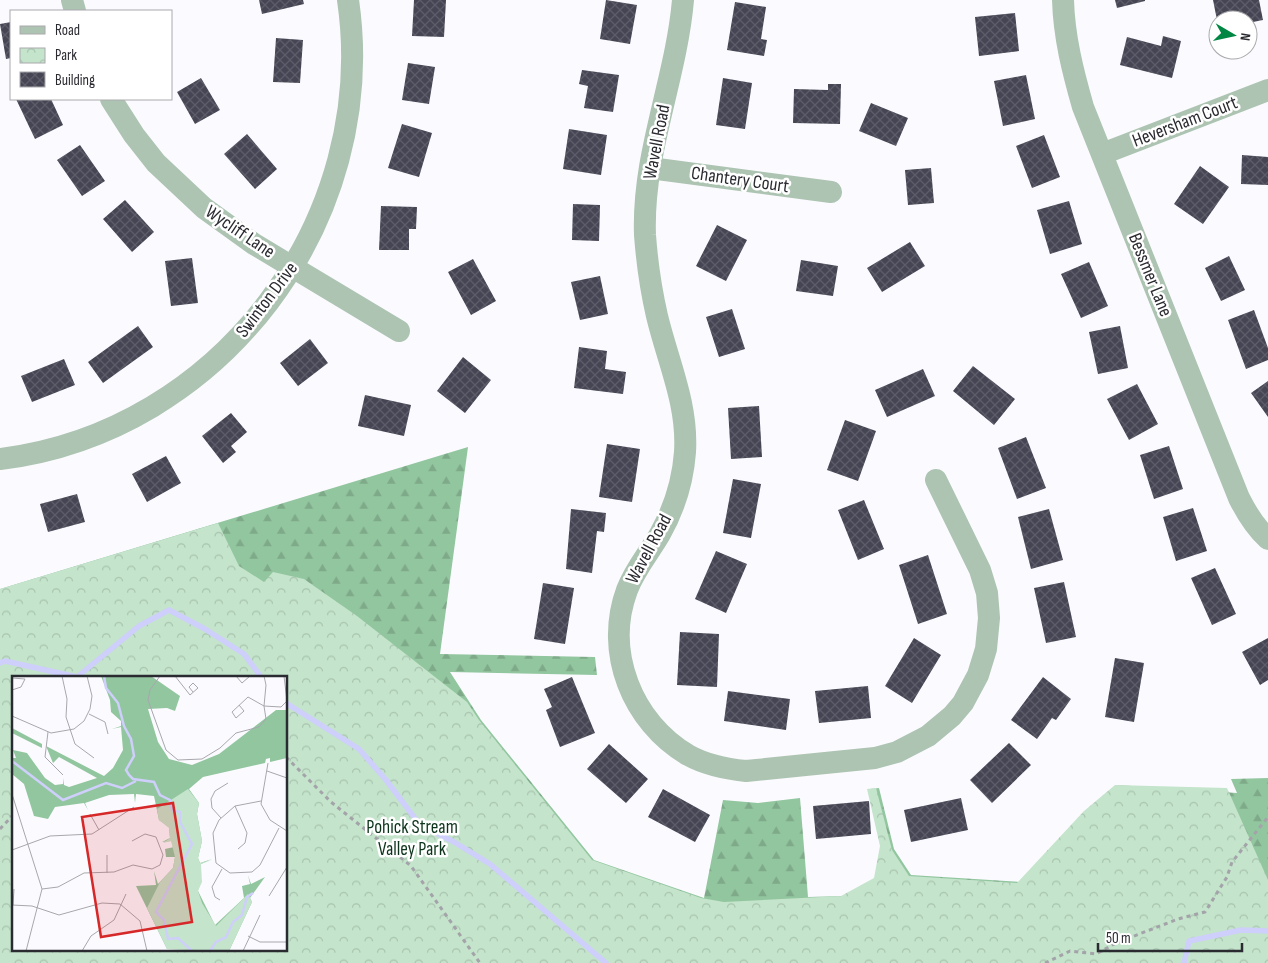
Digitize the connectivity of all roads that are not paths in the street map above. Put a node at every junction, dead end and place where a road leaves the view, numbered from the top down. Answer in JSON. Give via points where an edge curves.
{"nodes":[{"id":1,"x":348,"y":0,"type":"edge"},
{"id":2,"x":683,"y":0,"type":"edge"},
{"id":3,"x":1063,"y":0,"type":"edge"},
{"id":4,"x":1268,"y":90,"type":"edge"},
{"id":5,"x":111,"y":100,"type":"edge"},
{"id":6,"x":1102,"y":154,"type":"junction"},
{"id":7,"x":650,"y":168,"type":"junction"},
{"id":8,"x":831,"y":192,"type":"dead end"},
{"id":9,"x":293,"y":267,"type":"junction"},
{"id":10,"x":399,"y":331,"type":"dead end"},
{"id":11,"x":0,"y":459,"type":"edge"},
{"id":12,"x":936,"y":480,"type":"dead end"},
{"id":13,"x":1268,"y":539,"type":"edge"}],
"edges":[{"from":1,"to":9,"type":"street","name":"Swinton Drive","via":[[353,62],[344,140],[316,224]]},
{"from":2,"to":7,"type":"street","name":"Wavell Road","via":[[673,67],[654,139]]},
{"from":3,"to":6,"type":"street","name":"Bessmer Lane","via":[[1073,72]]},
{"from":4,"to":6,"type":"street","name":"Heversham Court"},
{"from":5,"to":9,"type":"street","name":"Wycliff Lane","via":[[156,163],[182,189],[225,224]]},
{"from":6,"to":13,"type":"street","name":"Bessmer Lane","via":[[1240,498],[1250,518]]},
{"from":7,"to":8,"type":"street","name":"Chantery Court"},
{"from":7,"to":12,"type":"street","name":"Wavell Road","via":[[645,211],[648,266],[657,316],[681,399],[685,450],[674,501],[659,535],[635,572],[620,614],[619,638],[624,676],[648,721],[665,738],[693,757],[726,769],[746,772],[875,758],[913,745],[942,726],[963,702],[978,675],[986,649],[989,618],[987,593],[980,570]]},
{"from":9,"to":10,"type":"street","name":"Wycliff Lane"},
{"from":9,"to":11,"type":"street","name":"Swinton Drive","via":[[269,302],[230,347],[170,396],[105,432],[20,457]]}]}
